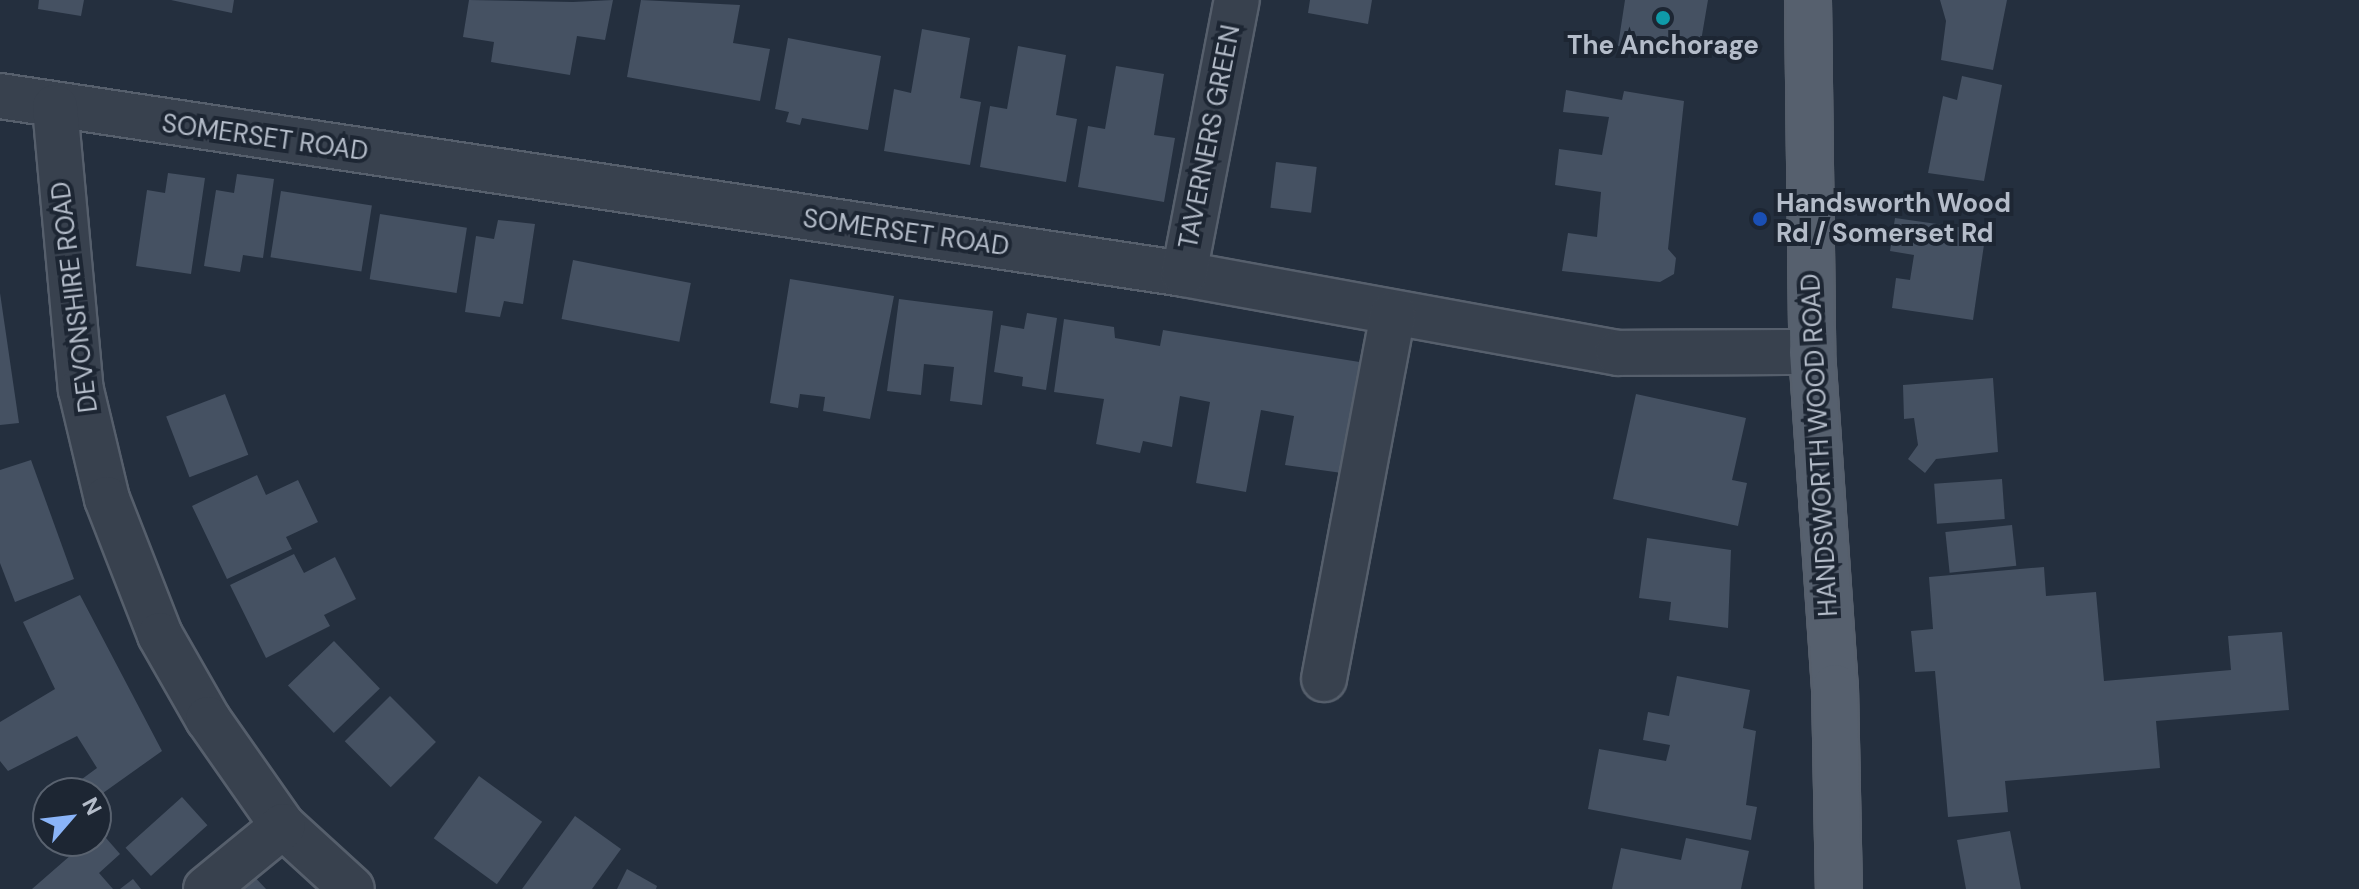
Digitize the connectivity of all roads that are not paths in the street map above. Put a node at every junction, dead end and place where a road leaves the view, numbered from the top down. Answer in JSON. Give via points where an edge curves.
{"nodes":[{"id":1,"x":1237,"y":0,"type":"edge"},
{"id":2,"x":1808,"y":0,"type":"edge"},
{"id":3,"x":0,"y":96,"type":"edge"},
{"id":4,"x":55,"y":107,"type":"junction"},
{"id":5,"x":1184,"y":274,"type":"junction"},
{"id":6,"x":1393,"y":313,"type":"junction"},
{"id":7,"x":1812,"y":352,"type":"junction"},
{"id":8,"x":1324,"y":679,"type":"dead end"},
{"id":9,"x":283,"y":826,"type":"junction"},
{"id":10,"x":206,"y":889,"type":"edge"},
{"id":11,"x":352,"y":889,"type":"edge"},
{"id":12,"x":1839,"y":889,"type":"edge"}],
"edges":[{"from":1,"to":5,"type":"street","name":"TAVERNERS GREEN"},
{"from":2,"to":7,"type":"main road","name":"HANDSWORTH WOOD ROAD"},
{"from":3,"to":4,"type":"street","name":"SOMERSET ROAD"},
{"from":4,"to":5,"type":"street","name":"SOMERSET ROAD"},
{"from":4,"to":9,"type":"street","name":"DEVONSHIRE ROAD","via":[[81,390],[107,499],[160,635],[208,719]]},
{"from":5,"to":6,"type":"street","name":"SOMERSET ROAD"},
{"from":6,"to":7,"type":"street","name":"SOMERSET ROAD","via":[[1618,353]]},
{"from":6,"to":8,"type":"street"},
{"from":7,"to":12,"type":"main road","name":"HANDSWORTH WOOD ROAD","via":[[1835,687]]},
{"from":9,"to":10,"type":"street"},
{"from":9,"to":11,"type":"street","name":"DEVONSHIRE ROAD"}]}
